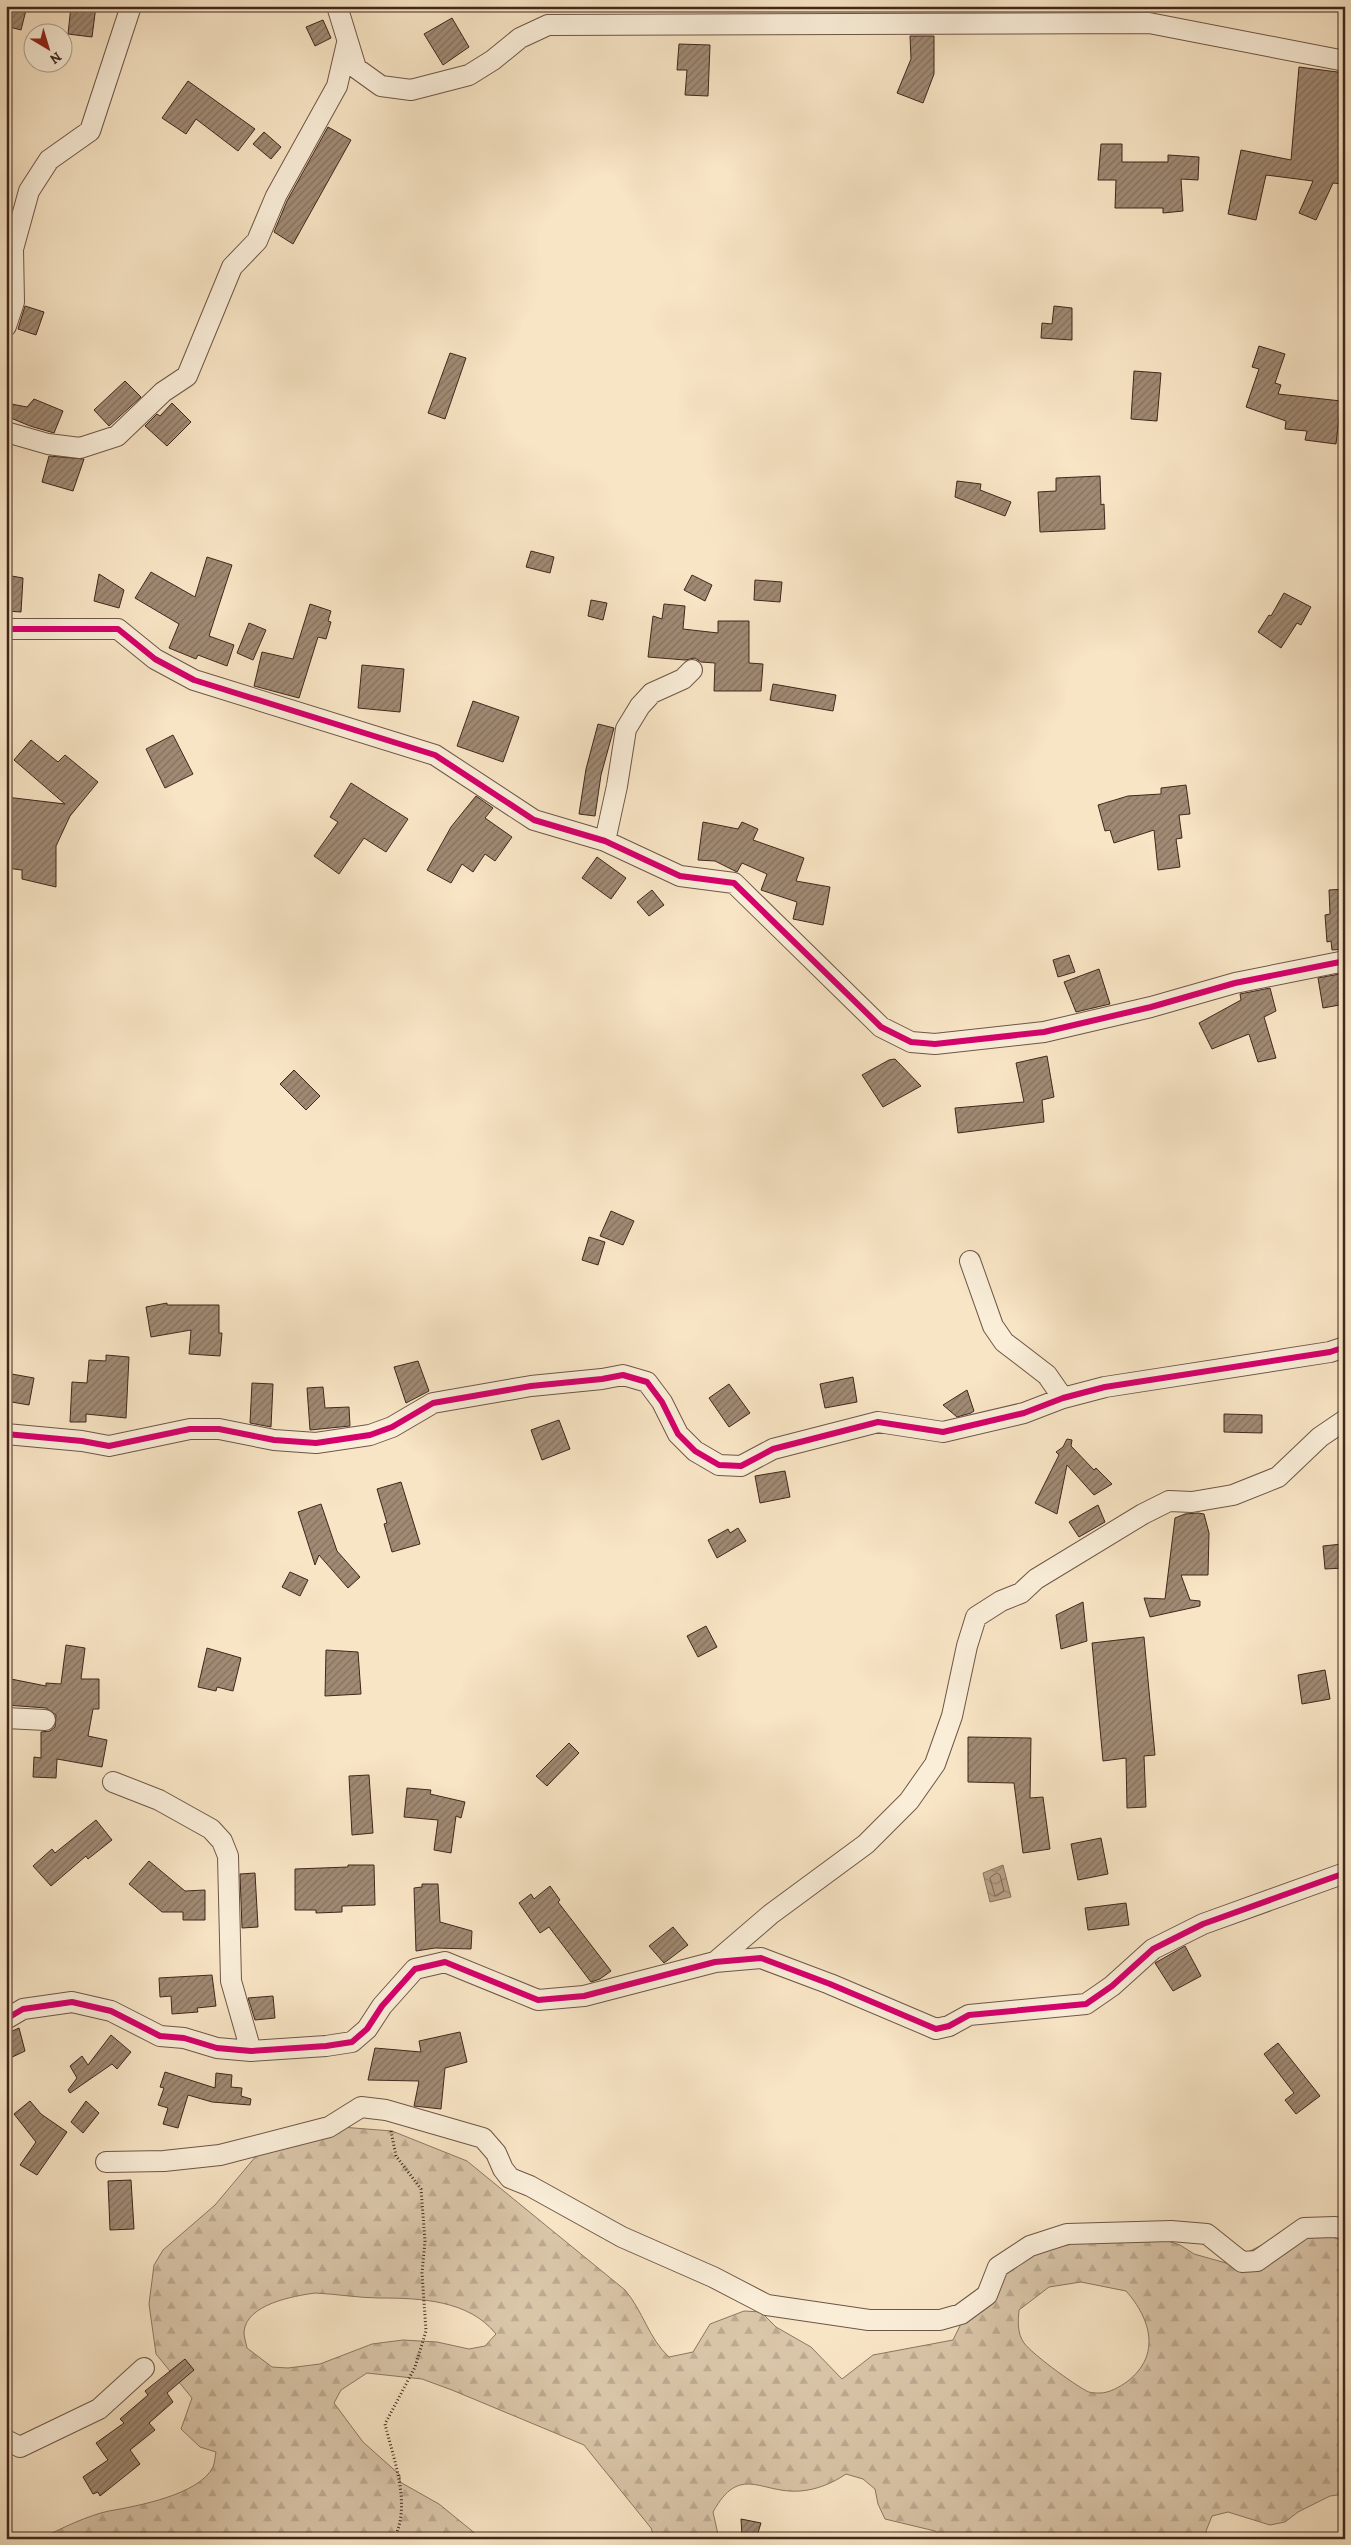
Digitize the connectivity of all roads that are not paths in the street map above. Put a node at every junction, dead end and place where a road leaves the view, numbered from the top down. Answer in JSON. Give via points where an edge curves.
{"nodes":[{"id":1,"x":132,"y":6,"type":"edge"},
{"id":2,"x":337,"y":6,"type":"edge"},
{"id":3,"x":347,"y":43,"type":"junction"},
{"id":4,"x":1345,"y":61,"type":"edge"},
{"id":5,"x":6,"y":326,"type":"edge"},
{"id":6,"x":6,"y":432,"type":"edge"},
{"id":7,"x":6,"y":629,"type":"edge"},
{"id":8,"x":692,"y":670,"type":"dead end"},
{"id":9,"x":605,"y":841,"type":"junction"},
{"id":10,"x":1345,"y":961,"type":"edge"},
{"id":11,"x":970,"y":1261,"type":"dead end"},
{"id":12,"x":1345,"y":1347,"type":"edge"},
{"id":13,"x":1063,"y":1398,"type":"junction"},
{"id":14,"x":1345,"y":1420,"type":"edge"},
{"id":15,"x":6,"y":1434,"type":"edge"},
{"id":16,"x":6,"y":1718,"type":"edge"},
{"id":17,"x":45,"y":1720,"type":"dead end"},
{"id":18,"x":113,"y":1782,"type":"dead end"},
{"id":19,"x":1345,"y":1873,"type":"edge"},
{"id":20,"x":715,"y":1962,"type":"junction"},
{"id":21,"x":6,"y":2019,"type":"edge"},
{"id":22,"x":251,"y":2051,"type":"junction"},
{"id":23,"x":106,"y":2162,"type":"dead end"},
{"id":24,"x":1345,"y":2229,"type":"edge"},
{"id":25,"x":144,"y":2368,"type":"dead end"},
{"id":26,"x":6,"y":2440,"type":"edge"}],
"edges":[{"from":1,"to":5,"type":"street","via":[[90,131],[49,160],[29,191],[13,249],[14,302]]},
{"from":2,"to":3,"type":"street"},
{"from":3,"to":4,"type":"street","via":[[356,68],[363,76],[381,86],[411,90],[469,75],[520,38],[548,24],[1150,23]]},
{"from":3,"to":6,"type":"street","via":[[337,86],[276,196],[257,240],[232,267],[187,376],[163,392],[117,436],[80,448],[48,444]]},
{"from":7,"to":9,"type":"street","via":[[118,629],[155,659],[194,680],[435,755],[534,820]]},
{"from":8,"to":9,"type":"street","via":[[683,679],[652,693],[626,730]]},
{"from":9,"to":10,"type":"street","via":[[680,876],[734,883],[881,1027],[911,1042],[935,1044],[1044,1032],[1151,1007],[1235,982]]},
{"from":11,"to":13,"type":"street","via":[[993,1326],[1004,1342],[1047,1375]]},
{"from":12,"to":13,"type":"street","via":[[1105,1387]]},
{"from":13,"to":15,"type":"street","via":[[1024,1413],[944,1432],[878,1422],[773,1449],[741,1466],[718,1465],[695,1451],[678,1434],[662,1402],[647,1382],[623,1375],[531,1386],[433,1404],[392,1427],[370,1435],[316,1443],[274,1440],[219,1429],[190,1429],[109,1446]]},
{"from":14,"to":20,"type":"street","via":[[1320,1437],[1278,1477],[1233,1495],[1192,1502],[1169,1500],[1036,1579],[1021,1593],[1000,1600],[976,1617],[952,1716],[935,1764],[909,1801],[866,1844],[771,1914]]},
{"from":16,"to":17,"type":"street"},
{"from":18,"to":22,"type":"street","via":[[159,1800],[211,1829],[222,1841],[228,1856],[231,1981]]},
{"from":19,"to":20,"type":"street","via":[[1203,1924],[1162,1945],[1086,2004],[969,2015],[936,2029],[761,1958]]},
{"from":20,"to":22,"type":"street","via":[[584,1996],[538,2000],[445,1962],[415,1969],[382,2006],[367,2029],[352,2042]]},
{"from":21,"to":22,"type":"street","via":[[23,2009],[72,2002],[111,2011],[160,2036],[184,2038],[217,2048]]},
{"from":23,"to":24,"type":"street","via":[[164,2161],[220,2155],[329,2127],[361,2107],[386,2110],[483,2138],[510,2178],[622,2237],[767,2305],[869,2320],[940,2320],[961,2314],[987,2295],[998,2267],[1030,2246],[1067,2234],[1170,2231],[1207,2234],[1242,2262],[1257,2261],[1304,2228]]},
{"from":25,"to":26,"type":"street","via":[[99,2409],[20,2447]]}]}
